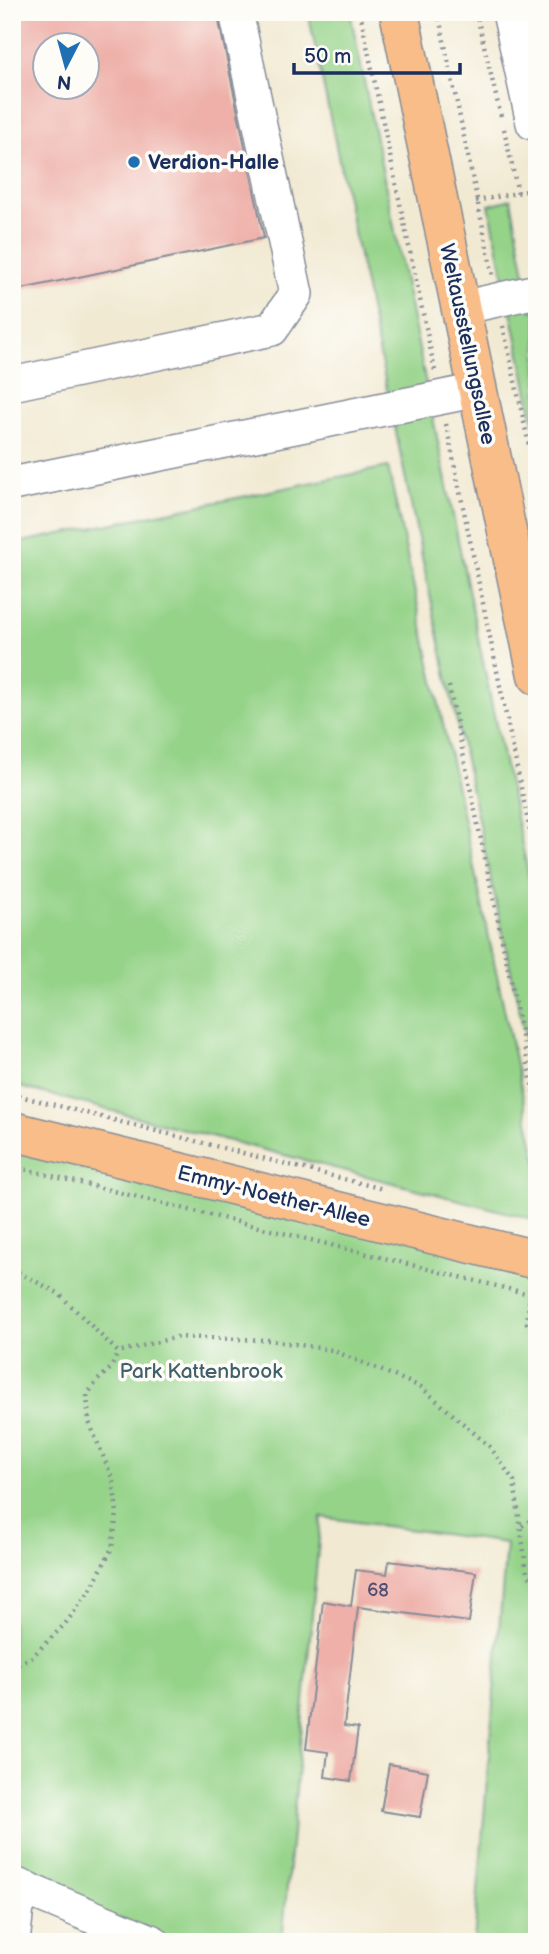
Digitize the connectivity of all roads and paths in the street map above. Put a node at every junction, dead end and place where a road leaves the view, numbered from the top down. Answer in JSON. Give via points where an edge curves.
{"nodes":[{"id":1,"x":236,"y":12,"type":"edge"},
{"id":2,"x":360,"y":12,"type":"edge"},
{"id":3,"x":399,"y":12,"type":"edge"},
{"id":4,"x":439,"y":12,"type":"edge"},
{"id":5,"x":476,"y":12,"type":"edge"},
{"id":6,"x":509,"y":12,"type":"edge"},
{"id":7,"x":537,"y":124,"type":"edge"},
{"id":8,"x":518,"y":193,"type":"dead end"},
{"id":9,"x":537,"y":291,"type":"edge"},
{"id":10,"x":498,"y":300,"type":"junction"},
{"id":11,"x":461,"y":308,"type":"junction"},
{"id":12,"x":12,"y":384,"type":"edge"},
{"id":13,"x":478,"y":390,"type":"junction"},
{"id":14,"x":440,"y":398,"type":"junction"},
{"id":15,"x":537,"y":482,"type":"edge"},
{"id":16,"x":12,"y":484,"type":"edge"},
{"id":17,"x":537,"y":675,"type":"edge"},
{"id":18,"x":449,"y":686,"type":"dead end"},
{"id":19,"x":537,"y":865,"type":"edge"},
{"id":20,"x":12,"y":1094,"type":"edge"},
{"id":21,"x":537,"y":1108,"type":"edge"},
{"id":22,"x":12,"y":1132,"type":"edge"},
{"id":23,"x":12,"y":1166,"type":"edge"},
{"id":24,"x":388,"y":1190,"type":"dead end"},
{"id":25,"x":12,"y":1269,"type":"edge"},
{"id":26,"x":533,"y":1277,"type":"edge"},
{"id":27,"x":537,"y":1296,"type":"edge"},
{"id":28,"x":537,"y":1338,"type":"edge"},
{"id":29,"x":118,"y":1352,"type":"junction"},
{"id":30,"x":537,"y":1516,"type":"edge"},
{"id":31,"x":522,"y":1526,"type":"junction"},
{"id":32,"x":537,"y":1586,"type":"edge"},
{"id":33,"x":12,"y":1667,"type":"edge"},
{"id":34,"x":20,"y":1886,"type":"edge"},
{"id":35,"x":13,"y":1942,"type":"edge"},
{"id":36,"x":153,"y":1942,"type":"edge"}],
"edges":[{"from":1,"to":12,"type":"street","via":[[296,294],[272,329]]},
{"from":2,"to":14,"type":"path"},
{"from":3,"to":11,"type":"main road","name":"Weltausstellungsallee"},
{"from":4,"to":10,"type":"path"},
{"from":5,"to":8,"type":"path"},
{"from":6,"to":7,"type":"street","via":[[533,123]]},
{"from":9,"to":10,"type":"street"},
{"from":10,"to":11,"type":"street"},
{"from":10,"to":15,"type":"path"},
{"from":11,"to":13,"type":"main road","name":"Weltausstellungsallee"},
{"from":13,"to":14,"type":"street"},
{"from":13,"to":17,"type":"main road","name":"Weltausstellungsallee"},
{"from":14,"to":16,"type":"street"},
{"from":14,"to":19,"type":"path"},
{"from":18,"to":21,"type":"path"},
{"from":20,"to":24,"type":"path"},
{"from":22,"to":26,"type":"main road","name":"Emmy-Noether-Allee"},
{"from":23,"to":26,"type":"path"},
{"from":25,"to":29,"type":"path","via":[[58,1293]]},
{"from":26,"to":27,"type":"path"},
{"from":26,"to":28,"type":"path","via":[[527,1323]]},
{"from":29,"to":31,"type":"path","via":[[177,1337],[269,1340],[332,1350],[421,1387],[491,1447],[514,1481]]},
{"from":29,"to":33,"type":"path","via":[[111,1368],[87,1395],[89,1422],[113,1480],[117,1513],[112,1548],[91,1589],[65,1624],[32,1657]]},
{"from":30,"to":31,"type":"path"},
{"from":31,"to":32,"type":"path","via":[[527,1573]]},
{"from":34,"to":35,"type":"street"},
{"from":34,"to":36,"type":"street"}]}
